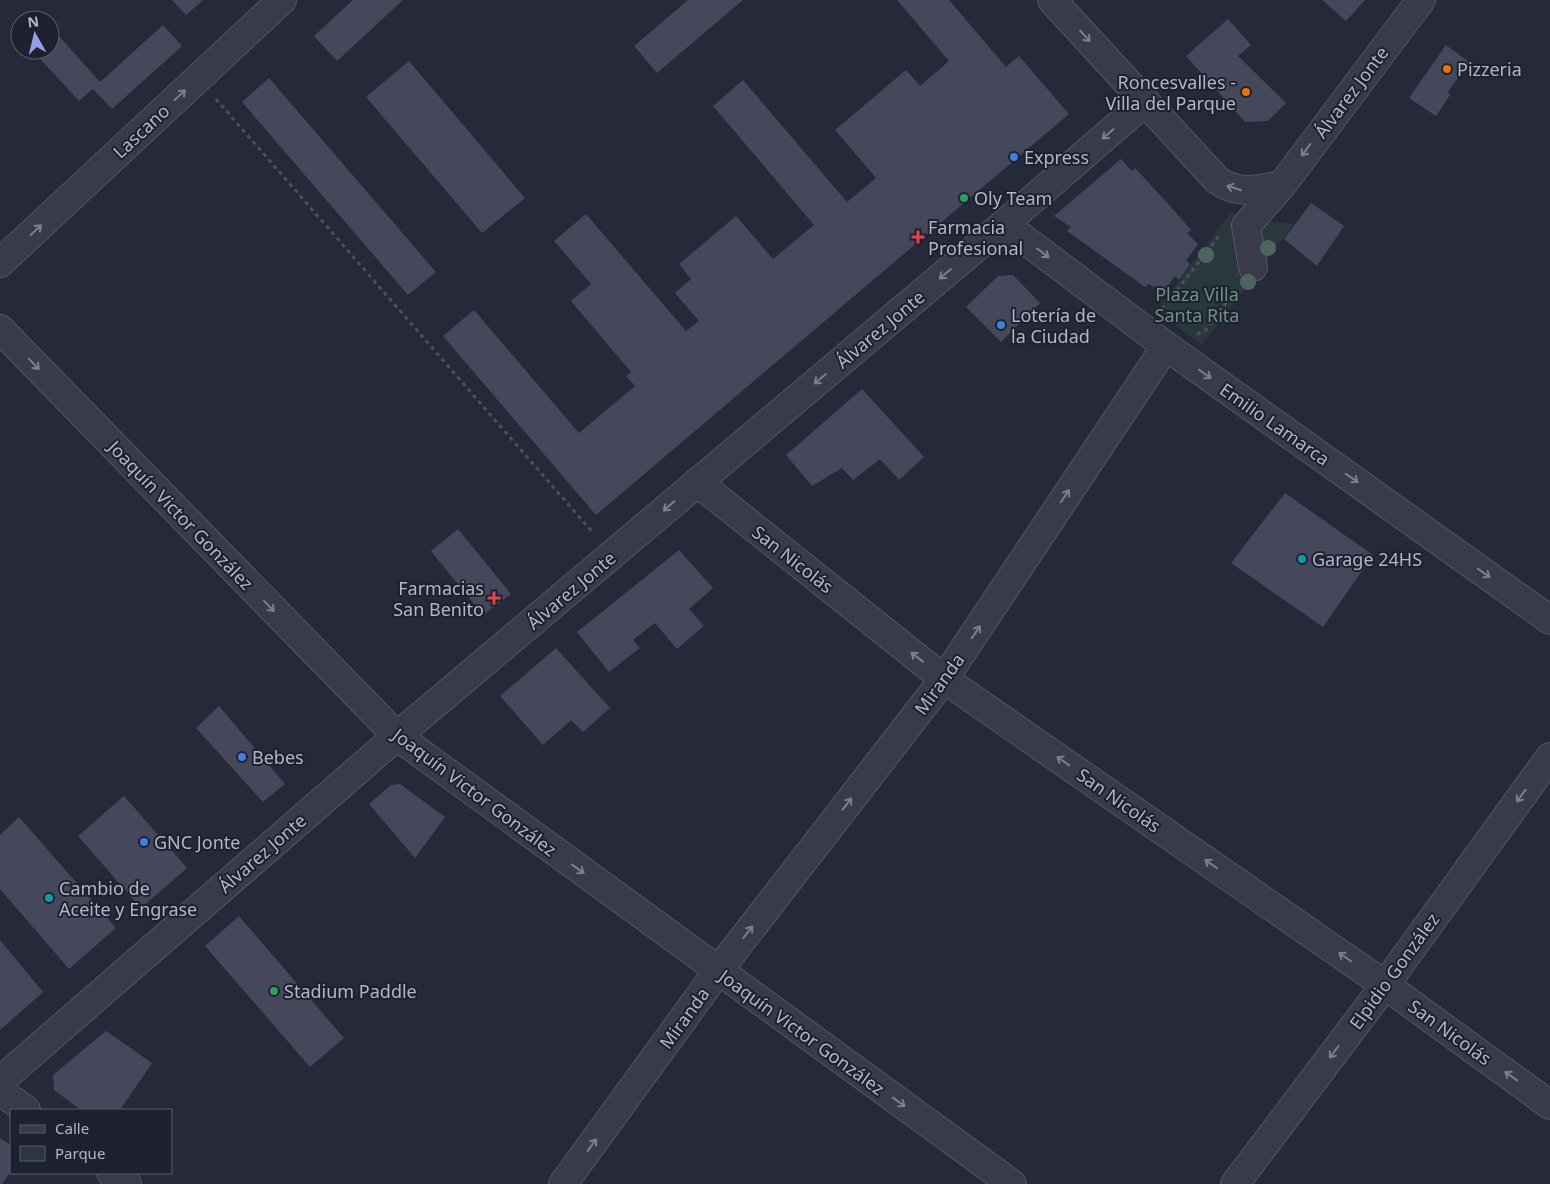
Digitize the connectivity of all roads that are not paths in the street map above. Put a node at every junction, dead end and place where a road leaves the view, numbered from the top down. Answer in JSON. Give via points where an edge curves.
{"nodes":[{"id":1,"x":1052,"y":0,"type":"edge"},
{"id":2,"x":1421,"y":0,"type":"edge"},
{"id":3,"x":269,"y":4,"type":"edge"},
{"id":4,"x":1145,"y":102,"type":"junction"},
{"id":5,"x":1282,"y":185,"type":"junction"},
{"id":6,"x":1004,"y":224,"type":"junction"},
{"id":7,"x":0,"y":263,"type":"edge"},
{"id":8,"x":1253,"y":266,"type":"road end"},
{"id":9,"x":0,"y":329,"type":"edge"},
{"id":10,"x":1166,"y":346,"type":"junction"},
{"id":11,"x":697,"y":482,"type":"junction"},
{"id":12,"x":1550,"y":620,"type":"edge"},
{"id":13,"x":944,"y":679,"type":"junction"},
{"id":14,"x":397,"y":736,"type":"junction"},
{"id":15,"x":1550,"y":757,"type":"edge"},
{"id":16,"x":718,"y":971,"type":"junction"},
{"id":17,"x":1385,"y":985,"type":"junction"},
{"id":18,"x":0,"y":1082,"type":"edge"},
{"id":19,"x":0,"y":1091,"type":"edge"},
{"id":20,"x":1550,"y":1104,"type":"edge"},
{"id":21,"x":25,"y":1109,"type":"edge"},
{"id":22,"x":112,"y":1174,"type":"edge"},
{"id":23,"x":127,"y":1184,"type":"edge"},
{"id":24,"x":563,"y":1184,"type":"edge"},
{"id":25,"x":1012,"y":1184,"type":"edge"},
{"id":26,"x":1235,"y":1184,"type":"edge"}],
"edges":[{"from":1,"to":4,"type":"street","one_way":true},
{"from":2,"to":5,"type":"street","name":"Álvarez Jonte","one_way":true},
{"from":7,"to":3,"type":"street","name":"Lascano","one_way":true,"via":[[198,78]]},
{"from":5,"to":4,"type":"street","one_way":true,"via":[[1241,191],[1224,185]]},
{"from":4,"to":6,"type":"street","name":"Álvarez Jonte","one_way":true},
{"from":5,"to":8,"type":"street","via":[[1246,226]]},
{"from":6,"to":10,"type":"street","name":"Emilio Lamarca","one_way":true},
{"from":6,"to":11,"type":"street","name":"Álvarez Jonte","one_way":true},
{"from":9,"to":14,"type":"street","name":"Joaquín Victor González","one_way":true},
{"from":10,"to":12,"type":"street","name":"Emilio Lamarca","one_way":true},
{"from":13,"to":10,"type":"street","name":"Miranda","one_way":true},
{"from":13,"to":11,"type":"street","name":"San Nicolás","one_way":true},
{"from":11,"to":14,"type":"street","name":"Álvarez Jonte","one_way":true},
{"from":16,"to":13,"type":"street","name":"Miranda","one_way":true},
{"from":17,"to":13,"type":"street","name":"San Nicolás","one_way":true},
{"from":14,"to":16,"type":"street","name":"Joaquín Victor González","one_way":true},
{"from":14,"to":18,"type":"street","name":"Álvarez Jonte"},
{"from":15,"to":17,"type":"street","name":"Elpidio González","one_way":true},
{"from":24,"to":16,"type":"street","name":"Miranda","one_way":true},
{"from":16,"to":25,"type":"street","name":"Joaquín Victor González","one_way":true},
{"from":20,"to":17,"type":"street","name":"San Nicolás","one_way":true},
{"from":17,"to":26,"type":"street","name":"Elpidio González","one_way":true},
{"from":19,"to":21,"type":"street"},
{"from":22,"to":23,"type":"street"}]}
